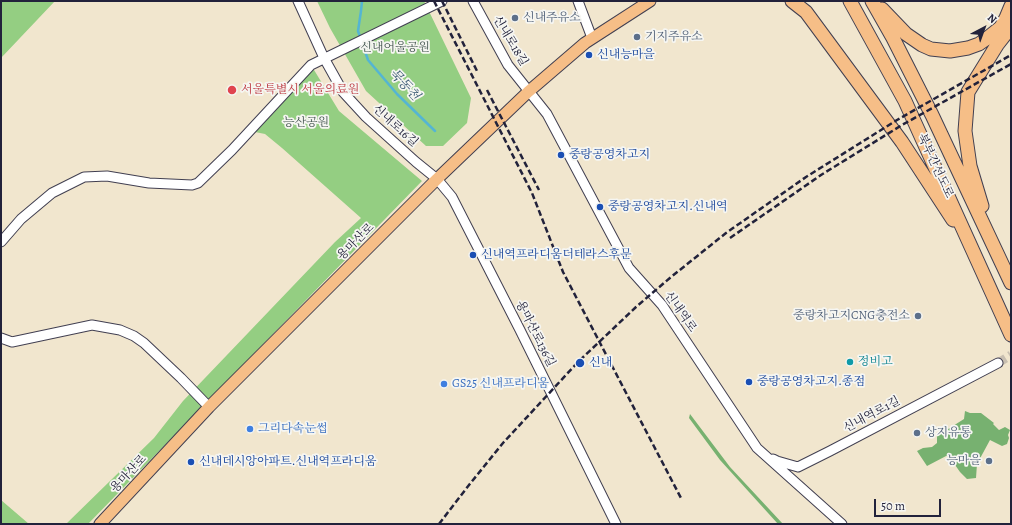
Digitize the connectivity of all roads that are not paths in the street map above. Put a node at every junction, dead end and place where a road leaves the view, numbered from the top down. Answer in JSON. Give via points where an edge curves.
{"nodes":[{"id":1,"x":298,"y":1,"type":"edge"},
{"id":2,"x":442,"y":1,"type":"edge"},
{"id":3,"x":473,"y":1,"type":"edge"},
{"id":4,"x":578,"y":1,"type":"edge"},
{"id":5,"x":650,"y":1,"type":"edge"},
{"id":6,"x":792,"y":1,"type":"edge"},
{"id":7,"x":850,"y":1,"type":"edge"},
{"id":8,"x":872,"y":1,"type":"edge"},
{"id":9,"x":875,"y":1,"type":"edge"},
{"id":10,"x":1011,"y":6,"type":"edge"},
{"id":11,"x":1011,"y":27,"type":"edge"},
{"id":12,"x":592,"y":38,"type":"junction"},
{"id":13,"x":324,"y":58,"type":"junction"},
{"id":14,"x":528,"y":92,"type":"junction"},
{"id":15,"x":437,"y":179,"type":"junction"},
{"id":16,"x":1,"y":242,"type":"edge"},
{"id":17,"x":992,"y":242,"type":"junction"},
{"id":18,"x":977,"y":257,"type":"junction"},
{"id":19,"x":1011,"y":283,"type":"edge"},
{"id":20,"x":1011,"y":335,"type":"edge"},
{"id":21,"x":1,"y":338,"type":"edge"},
{"id":22,"x":998,"y":363,"type":"tunnel mouth"},
{"id":23,"x":209,"y":407,"type":"junction"},
{"id":24,"x":757,"y":448,"type":"junction"},
{"id":25,"x":100,"y":524,"type":"edge"},
{"id":26,"x":616,"y":524,"type":"edge"},
{"id":27,"x":842,"y":524,"type":"edge"}],
"edges":[{"from":1,"to":13,"type":"street","name":"신내로16길"},
{"from":2,"to":13,"type":"street"},
{"from":3,"to":14,"type":"street","name":"신내로18길","via":[[508,65]]},
{"from":4,"to":12,"type":"street"},
{"from":5,"to":12,"type":"main road","name":"용마산로"},
{"from":6,"to":18,"type":"highway","via":[[806,12],[902,142]]},
{"from":7,"to":18,"type":"highway","name":"북부간선도로","via":[[905,101]]},
{"from":8,"to":17,"type":"highway","name":"북부간선도로","via":[[929,108]]},
{"from":9,"to":10,"type":"highway","via":[[914,40],[931,49],[950,51],[968,48],[986,39],[1001,26]]},
{"from":11,"to":17,"type":"highway","via":[[968,92],[965,131],[970,166]]},
{"from":12,"to":14,"type":"main road","name":"용마산로"},
{"from":13,"to":15,"type":"street","name":"신내로16길","via":[[350,100]]},
{"from":13,"to":16,"type":"street","via":[[311,65],[198,183],[149,183],[107,176],[84,177],[52,193],[20,219]]},
{"from":14,"to":15,"type":"main road","name":"용마산로"},
{"from":14,"to":24,"type":"street","name":"신내역로","via":[[547,114],[630,268],[662,305]]},
{"from":15,"to":23,"type":"main road","name":"용마산로"},
{"from":15,"to":26,"type":"street","name":"용마산로136길","via":[[460,213]]},
{"from":17,"to":19,"type":"highway","name":"북부간선도로"},
{"from":18,"to":20,"type":"highway","name":"북부간선도로"},
{"from":21,"to":23,"type":"street","via":[[12,342],[92,325],[120,330],[144,343]]},
{"from":22,"to":24,"type":"street","name":"신내역로1길","via":[[798,467],[777,461]]},
{"from":23,"to":25,"type":"main road","name":"용마산로"},
{"from":24,"to":27,"type":"street","name":"신내역로"}]}
